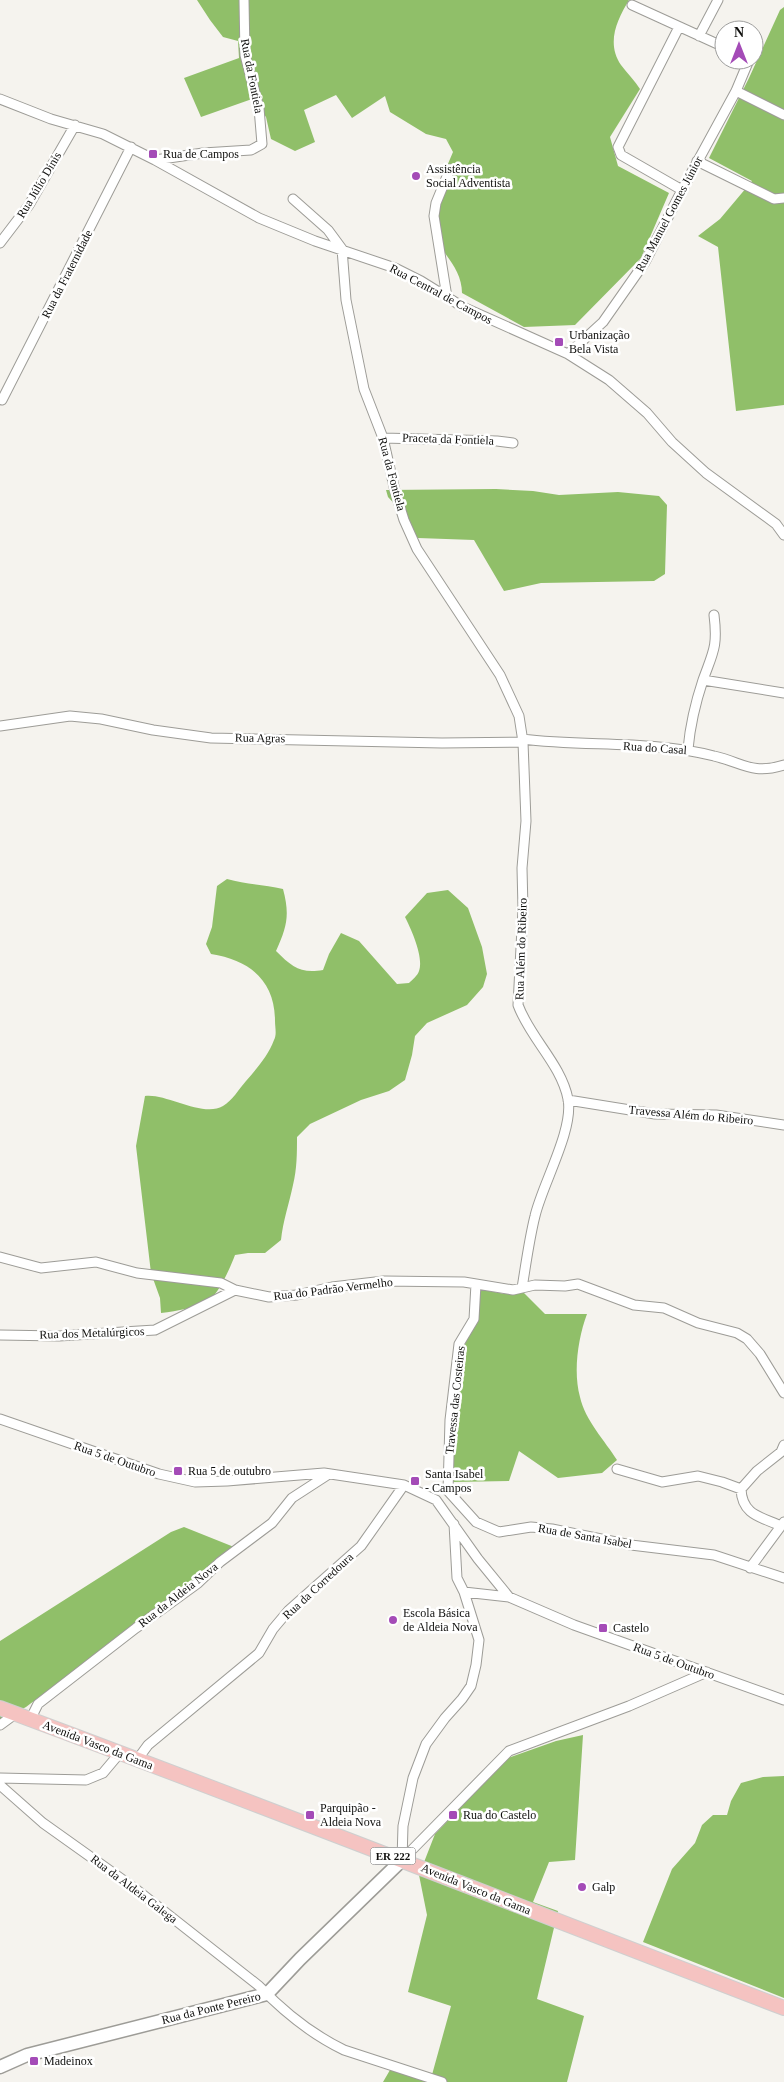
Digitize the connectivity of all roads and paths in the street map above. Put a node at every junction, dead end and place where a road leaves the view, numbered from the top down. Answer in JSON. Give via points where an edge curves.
{"nodes":[{"id":1,"x":244,"y":0,"type":"edge"},
{"id":2,"x":718,"y":0,"type":"edge"},
{"id":3,"x":632,"y":5,"type":"dead end"},
{"id":4,"x":679,"y":27,"type":"junction"},
{"id":5,"x":699,"y":36,"type":"junction"},
{"id":6,"x":714,"y":43,"type":"edge"},
{"id":7,"x":745,"y":70,"type":"edge"},
{"id":8,"x":736,"y":91,"type":"junction"},
{"id":9,"x":0,"y":99,"type":"edge"},
{"id":10,"x":784,"y":116,"type":"edge"},
{"id":11,"x":75,"y":125,"type":"junction"},
{"id":12,"x":131,"y":147,"type":"junction"},
{"id":13,"x":155,"y":160,"type":"junction"},
{"id":14,"x":697,"y":160,"type":"junction"},
{"id":15,"x":450,"y":169,"type":"dead end"},
{"id":16,"x":682,"y":190,"type":"junction"},
{"id":17,"x":784,"y":198,"type":"edge"},
{"id":18,"x":293,"y":199,"type":"dead end"},
{"id":19,"x":0,"y":243,"type":"edge"},
{"id":20,"x":342,"y":249,"type":"junction"},
{"id":21,"x":446,"y":297,"type":"junction"},
{"id":22,"x":568,"y":354,"type":"junction"},
{"id":23,"x":2,"y":400,"type":"dead end"},
{"id":24,"x":383,"y":438,"type":"junction"},
{"id":25,"x":513,"y":443,"type":"dead end"},
{"id":26,"x":784,"y":523,"type":"edge"},
{"id":27,"x":783,"y":534,"type":"edge"},
{"id":28,"x":714,"y":615,"type":"dead end"},
{"id":29,"x":703,"y":680,"type":"junction"},
{"id":30,"x":784,"y":693,"type":"edge"},
{"id":31,"x":0,"y":726,"type":"edge"},
{"id":32,"x":522,"y":740,"type":"junction"},
{"id":33,"x":688,"y":749,"type":"junction"},
{"id":34,"x":784,"y":765,"type":"edge"},
{"id":35,"x":568,"y":1100,"type":"junction"},
{"id":36,"x":784,"y":1125,"type":"edge"},
{"id":37,"x":0,"y":1257,"type":"edge"},
{"id":38,"x":476,"y":1284,"type":"junction"},
{"id":39,"x":522,"y":1288,"type":"junction"},
{"id":40,"x":235,"y":1290,"type":"junction"},
{"id":41,"x":0,"y":1335,"type":"edge"},
{"id":42,"x":784,"y":1393,"type":"edge"},
{"id":43,"x":0,"y":1419,"type":"edge"},
{"id":44,"x":784,"y":1445,"type":"edge"},
{"id":45,"x":617,"y":1469,"type":"dead end"},
{"id":46,"x":329,"y":1474,"type":"junction"},
{"id":47,"x":404,"y":1486,"type":"junction"},
{"id":48,"x":742,"y":1490,"type":"junction"},
{"id":49,"x":448,"y":1491,"type":"junction"},
{"id":50,"x":436,"y":1500,"type":"junction"},
{"id":51,"x":454,"y":1524,"type":"junction"},
{"id":52,"x":782,"y":1524,"type":"edge"},
{"id":53,"x":750,"y":1568,"type":"junction"},
{"id":54,"x":784,"y":1578,"type":"edge"},
{"id":55,"x":464,"y":1592,"type":"junction"},
{"id":56,"x":510,"y":1598,"type":"junction"},
{"id":57,"x":706,"y":1672,"type":"junction"},
{"id":58,"x":784,"y":1700,"type":"edge"},
{"id":59,"x":0,"y":1708,"type":"edge"},
{"id":60,"x":15,"y":1714,"type":"junction"},
{"id":61,"x":30,"y":1720,"type":"junction"},
{"id":62,"x":0,"y":1725,"type":"edge"},
{"id":63,"x":119,"y":1754,"type":"junction"},
{"id":64,"x":137,"y":1760,"type":"junction"},
{"id":65,"x":0,"y":1778,"type":"edge"},
{"id":66,"x":0,"y":1785,"type":"edge"},
{"id":67,"x":402,"y":1860,"type":"junction"},
{"id":68,"x":267,"y":1994,"type":"junction"},
{"id":69,"x":784,"y":2008,"type":"edge"},
{"id":70,"x":0,"y":2067,"type":"edge"},
{"id":71,"x":442,"y":2082,"type":"edge"}],
"edges":[{"from":1,"to":13,"type":"street","name":"Rua da Fontiela","via":[[245,55],[259,108],[262,144],[256,149]]},
{"from":2,"to":5,"type":"street"},
{"from":3,"to":4,"type":"street"},
{"from":4,"to":5,"type":"street"},
{"from":4,"to":16,"type":"street","via":[[618,147],[621,155]]},
{"from":5,"to":6,"type":"street"},
{"from":7,"to":8,"type":"street","name":"Rua Manuel Gomes Júnior"},
{"from":8,"to":10,"type":"street"},
{"from":8,"to":14,"type":"street","name":"Rua Manuel Gomes Júnior"},
{"from":9,"to":11,"type":"street","name":"Rua Central de Campos"},
{"from":11,"to":12,"type":"street","name":"Rua Central de Campos"},
{"from":11,"to":19,"type":"street","name":"Rua Júlio Dinis","via":[[30,205]]},
{"from":12,"to":13,"type":"street","name":"Rua Central de Campos"},
{"from":12,"to":23,"type":"street","name":"Rua da Fraternidade"},
{"from":13,"to":20,"type":"street","name":"Rua Central de Campos","via":[[258,218]]},
{"from":14,"to":16,"type":"street","name":"Rua Manuel Gomes Júnior"},
{"from":14,"to":17,"type":"street","via":[[774,199]]},
{"from":15,"to":21,"type":"street","via":[[434,216]]},
{"from":16,"to":22,"type":"street","name":"Rua Manuel Gomes Júnior","via":[[645,262],[604,322]]},
{"from":18,"to":20,"type":"street","via":[[328,230]]},
{"from":20,"to":21,"type":"street","name":"Rua Central de Campos","via":[[395,268]]},
{"from":20,"to":24,"type":"street","name":"Rua da Fontiela","via":[[346,300],[364,389]]},
{"from":21,"to":22,"type":"street","name":"Rua Central de Campos","via":[[508,329]]},
{"from":22,"to":27,"type":"street","name":"Rua Central de Campos","via":[[609,380],[706,473],[776,524]]},
{"from":24,"to":25,"type":"street","name":"Praceta da Fontiela"},
{"from":24,"to":32,"type":"street","name":"Rua da Fontiela","via":[[404,520],[418,549],[500,676],[519,716]]},
{"from":26,"to":27,"type":"street"},
{"from":28,"to":29,"type":"street","via":[[713,656]]},
{"from":29,"to":30,"type":"street"},
{"from":29,"to":33,"type":"street"},
{"from":31,"to":32,"type":"street","name":"Rua Agras","via":[[70,716],[211,738],[442,743]]},
{"from":32,"to":33,"type":"street","name":"Rua do Casal"},
{"from":32,"to":35,"type":"street","name":"Rua Além do Ribeiro","via":[[526,821],[518,1005],[563,1083]]},
{"from":33,"to":34,"type":"street","name":"Rua do Casal","via":[[756,770]]},
{"from":35,"to":36,"type":"street","name":"Travessa Além do Ribeiro","via":[[655,1114],[716,1114]]},
{"from":35,"to":39,"type":"street","name":"Rua Além do Ribeiro","via":[[562,1139],[535,1215]]},
{"from":37,"to":40,"type":"street","name":"Rua do Padrão Vermelho","via":[[41,1268],[96,1262],[137,1273],[221,1283]]},
{"from":38,"to":39,"type":"street","name":"Rua do Padrão Vermelho","via":[[501,1289]]},
{"from":38,"to":40,"type":"street","name":"Rua do Padrão Vermelho","via":[[384,1281],[269,1297]]},
{"from":38,"to":49,"type":"street","name":"Travessa das Costeiras","via":[[474,1319],[459,1344],[450,1420]]},
{"from":39,"to":42,"type":"street","name":"Rua do Padrão Vermelho","via":[[578,1284],[634,1305],[664,1308],[698,1323],[737,1333],[760,1354]]},
{"from":40,"to":41,"type":"street","name":"Rua dos Metalúrgicos","via":[[156,1330],[59,1336]]},
{"from":43,"to":46,"type":"street","name":"Rua 5 de Outubro","via":[[158,1474],[195,1482]]},
{"from":44,"to":48,"type":"street","via":[[781,1452],[757,1471]]},
{"from":45,"to":48,"type":"street","via":[[662,1482],[698,1476]]},
{"from":46,"to":47,"type":"street","name":"Rua 5 de Outubro"},
{"from":46,"to":61,"type":"street","name":"Rua da Aldeia Nova","via":[[292,1498],[272,1523],[198,1583],[38,1704]]},
{"from":47,"to":50,"type":"street","name":"Rua 5 de Outubro"},
{"from":47,"to":64,"type":"street","name":"Rua da Corredoura","via":[[361,1546],[289,1610],[259,1653],[148,1745]]},
{"from":48,"to":52,"type":"street","via":[[742,1500],[748,1511]]},
{"from":49,"to":50,"type":"street"},
{"from":49,"to":53,"type":"street","name":"Rua de Santa Isabel","via":[[476,1522],[499,1532],[532,1527],[552,1529],[631,1545],[714,1556]]},
{"from":50,"to":51,"type":"street","name":"Rua 5 de Outubro"},
{"from":51,"to":55,"type":"street","via":[[456,1578]]},
{"from":51,"to":56,"type":"street","name":"Rua 5 de Outubro"},
{"from":52,"to":53,"type":"street"},
{"from":53,"to":54,"type":"street","name":"Rua de Santa Isabel"},
{"from":55,"to":56,"type":"street","name":"Rua 5 de Outubro"},
{"from":55,"to":67,"type":"street","via":[[479,1640],[471,1686],[426,1744],[413,1778],[405,1816]]},
{"from":56,"to":57,"type":"street","name":"Rua 5 de Outubro","via":[[574,1625]]},
{"from":57,"to":58,"type":"street","name":"Rua 5 de Outubro"},
{"from":57,"to":67,"type":"street","via":[[629,1706],[509,1750]]},
{"from":59,"to":60,"type":"main road","name":"Avenida Vasco da Gama","number":"ER 222"},
{"from":60,"to":61,"type":"main road","name":"Avenida Vasco da Gama","number":"ER 222"},
{"from":60,"to":62,"type":"street"},
{"from":61,"to":63,"type":"main road","name":"Avenida Vasco da Gama","number":"ER 222"},
{"from":63,"to":64,"type":"main road","name":"Avenida Vasco da Gama","number":"ER 222"},
{"from":63,"to":65,"type":"street","via":[[103,1773],[86,1780]]},
{"from":64,"to":67,"type":"main road","name":"Avenida Vasco da Gama","number":"ER 222"},
{"from":66,"to":68,"type":"street","name":"Rua da Aldeia Galega","via":[[43,1823],[137,1890]]},
{"from":67,"to":68,"type":"street","name":"Rua da Ponte Pereiro"},
{"from":67,"to":69,"type":"main road","name":"Avenida Vasco da Gama","number":"ER 222"},
{"from":68,"to":70,"type":"street","name":"Rua da Ponte Pereiro","via":[[26,2055]]},
{"from":68,"to":71,"type":"street","name":"Rua da Aldeia Galega","via":[[329,2043]]}]}
